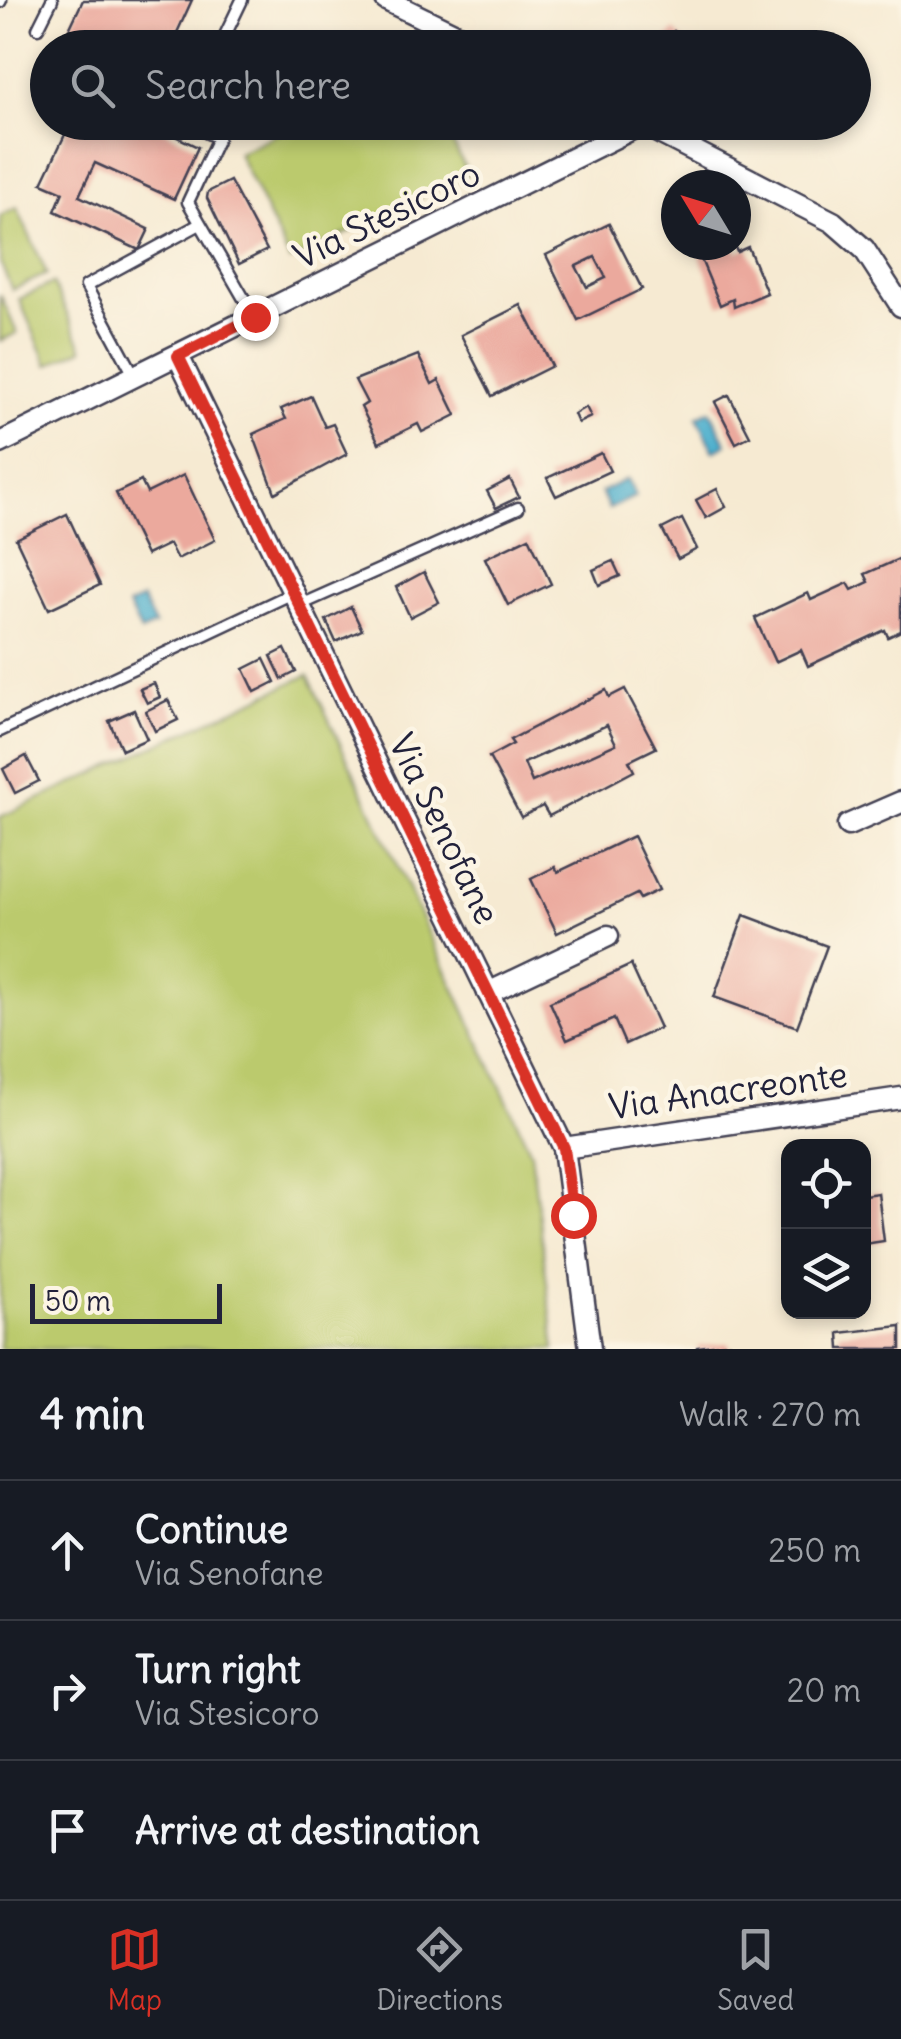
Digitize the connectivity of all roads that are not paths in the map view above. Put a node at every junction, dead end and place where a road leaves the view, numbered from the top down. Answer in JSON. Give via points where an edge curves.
{"nodes":[{"id":1,"x":52,"y":0,"type":"edge"},
{"id":2,"x":242,"y":0,"type":"edge"},
{"id":3,"x":386,"y":0,"type":"edge"},
{"id":4,"x":38,"y":28,"type":"dead end"},
{"id":5,"x":228,"y":30,"type":"edge"},
{"id":6,"x":447,"y":30,"type":"edge"},
{"id":7,"x":217,"y":140,"type":"edge"},
{"id":8,"x":608,"y":140,"type":"edge"},
{"id":9,"x":671,"y":140,"type":"edge"},
{"id":10,"x":200,"y":224,"type":"junction"},
{"id":11,"x":901,"y":306,"type":"edge"},
{"id":12,"x":255,"y":317,"type":"junction"},
{"id":13,"x":178,"y":356,"type":"junction"},
{"id":14,"x":135,"y":376,"type":"junction"},
{"id":15,"x":0,"y":422,"type":"edge"},
{"id":16,"x":20,"y":434,"type":"junction"},
{"id":17,"x":0,"y":443,"type":"edge"},
{"id":18,"x":518,"y":508,"type":"dead end"},
{"id":19,"x":296,"y":599,"type":"junction"},
{"id":20,"x":0,"y":730,"type":"edge"},
{"id":21,"x":901,"y":802,"type":"edge"},
{"id":22,"x":848,"y":824,"type":"dead end"},
{"id":23,"x":608,"y":936,"type":"dead end"},
{"id":24,"x":488,"y":993,"type":"junction"},
{"id":25,"x":901,"y":1098,"type":"edge"},
{"id":26,"x":564,"y":1148,"type":"junction"},
{"id":27,"x":590,"y":1349,"type":"edge"}],
"edges":[{"from":1,"to":4,"type":"lane"},
{"from":2,"to":5,"type":"lane"},
{"from":3,"to":6,"type":"street"},
{"from":7,"to":10,"type":"lane","via":[[188,202]]},
{"from":8,"to":12,"type":"street","name":"Via Stesicoro"},
{"from":9,"to":11,"type":"street","via":[[832,222],[864,249]]},
{"from":10,"to":12,"type":"lane"},
{"from":10,"to":14,"type":"lane","via":[[86,286]]},
{"from":12,"to":13,"type":"street","name":"Via Stesicoro"},
{"from":13,"to":14,"type":"street","name":"Via Stesicoro"},
{"from":13,"to":19,"type":"street","name":"Via Senofane"},
{"from":14,"to":16,"type":"street","name":"Via Stesicoro"},
{"from":15,"to":16,"type":"street"},
{"from":16,"to":17,"type":"street","name":"Via Stesicoro"},
{"from":18,"to":19,"type":"lane"},
{"from":19,"to":20,"type":"lane"},
{"from":19,"to":24,"type":"street","name":"Via Senofane"},
{"from":21,"to":22,"type":"street"},
{"from":23,"to":24,"type":"street"},
{"from":24,"to":26,"type":"street","name":"Via Senofane"},
{"from":25,"to":26,"type":"street","name":"Via Anacreonte"},
{"from":26,"to":27,"type":"street","name":"Via Senofane"}]}
